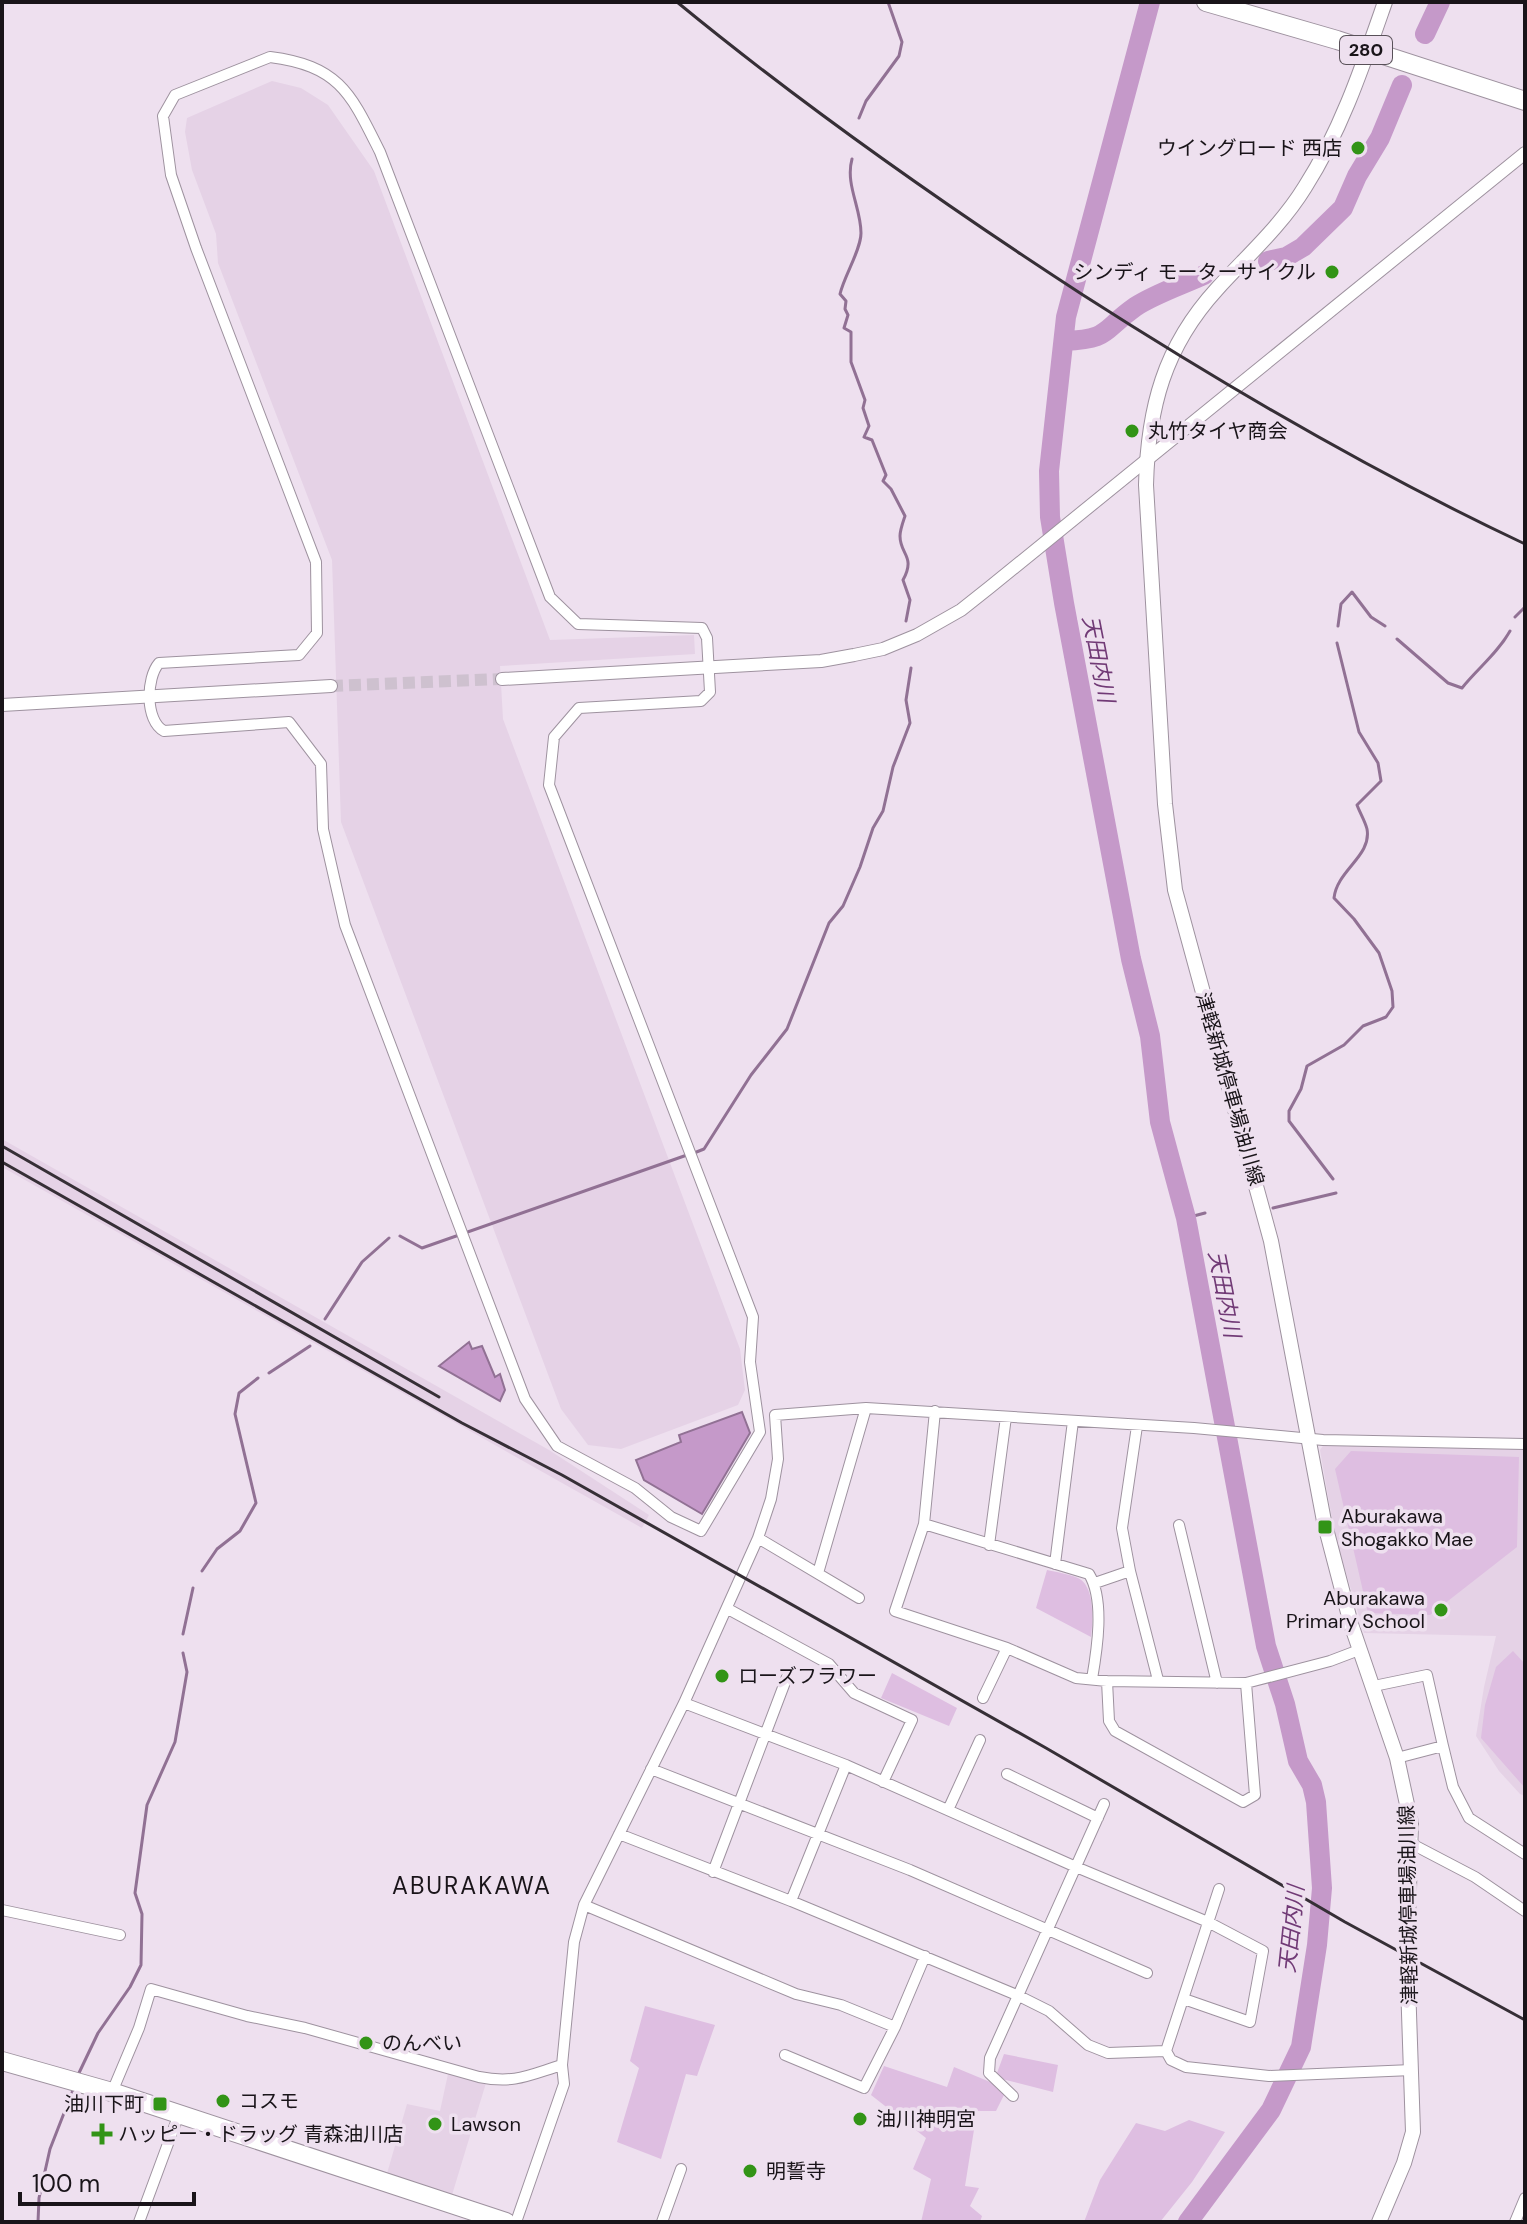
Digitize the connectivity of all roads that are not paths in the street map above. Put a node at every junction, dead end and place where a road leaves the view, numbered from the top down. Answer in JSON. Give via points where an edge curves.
{"nodes":[{"id":1,"x":1206,"y":2,"type":"edge"},
{"id":2,"x":1385,"y":2,"type":"edge"},
{"id":3,"x":1368,"y":50,"type":"junction"},
{"id":4,"x":1525,"y":101,"type":"edge"},
{"id":5,"x":1525,"y":153,"type":"edge"},
{"id":6,"x":1147,"y":460,"type":"junction"},
{"id":7,"x":708,"y":667,"type":"junction"},
{"id":8,"x":502,"y":679,"type":"tunnel mouth"},
{"id":9,"x":331,"y":686,"type":"tunnel mouth"},
{"id":10,"x":151,"y":698,"type":"junction"},
{"id":11,"x":2,"y":705,"type":"edge"},
{"id":12,"x":866,"y":1408,"type":"junction"},
{"id":13,"x":935,"y":1411,"type":"junction"},
{"id":14,"x":1006,"y":1417,"type":"junction"},
{"id":15,"x":1073,"y":1421,"type":"junction"},
{"id":16,"x":1137,"y":1426,"type":"junction"},
{"id":17,"x":1310,"y":1439,"type":"junction"},
{"id":18,"x":1525,"y":1444,"type":"edge"},
{"id":19,"x":924,"y":1524,"type":"junction"},
{"id":20,"x":1179,"y":1525,"type":"dead end"},
{"id":21,"x":758,"y":1538,"type":"junction"},
{"id":22,"x":989,"y":1545,"type":"junction"},
{"id":23,"x":1055,"y":1564,"type":"junction"},
{"id":24,"x":1130,"y":1571,"type":"junction"},
{"id":25,"x":818,"y":1573,"type":"junction"},
{"id":26,"x":1095,"y":1583,"type":"junction"},
{"id":27,"x":859,"y":1598,"type":"dead end"},
{"id":28,"x":728,"y":1609,"type":"junction"},
{"id":29,"x":1007,"y":1648,"type":"junction"},
{"id":30,"x":1359,"y":1650,"type":"junction"},
{"id":31,"x":787,"y":1677,"type":"dead end"},
{"id":32,"x":1092,"y":1679,"type":"junction"},
{"id":33,"x":1158,"y":1680,"type":"junction"},
{"id":34,"x":1107,"y":1681,"type":"junction"},
{"id":35,"x":1251,"y":1682,"type":"junction"},
{"id":36,"x":1217,"y":1683,"type":"junction"},
{"id":37,"x":1374,"y":1686,"type":"junction"},
{"id":38,"x":983,"y":1698,"type":"dead end"},
{"id":39,"x":684,"y":1703,"type":"junction"},
{"id":40,"x":765,"y":1734,"type":"junction"},
{"id":41,"x":980,"y":1740,"type":"dead end"},
{"id":42,"x":1443,"y":1746,"type":"junction"},
{"id":43,"x":1397,"y":1758,"type":"junction"},
{"id":44,"x":846,"y":1765,"type":"junction"},
{"id":45,"x":651,"y":1769,"type":"junction"},
{"id":46,"x":1007,"y":1774,"type":"dead end"},
{"id":47,"x":883,"y":1782,"type":"junction"},
{"id":48,"x":739,"y":1804,"type":"junction"},
{"id":49,"x":1104,"y":1804,"type":"dead end"},
{"id":50,"x":948,"y":1810,"type":"junction"},
{"id":51,"x":1098,"y":1818,"type":"junction"},
{"id":52,"x":619,"y":1834,"type":"junction"},
{"id":53,"x":820,"y":1835,"type":"junction"},
{"id":54,"x":1410,"y":1843,"type":"junction"},
{"id":55,"x":1525,"y":1854,"type":"edge"},
{"id":56,"x":1076,"y":1867,"type":"junction"},
{"id":57,"x":713,"y":1872,"type":"junction"},
{"id":58,"x":1219,"y":1889,"type":"dead end"},
{"id":59,"x":791,"y":1901,"type":"junction"},
{"id":60,"x":584,"y":1905,"type":"junction"},
{"id":61,"x":2,"y":1910,"type":"edge"},
{"id":62,"x":1525,"y":1911,"type":"edge"},
{"id":63,"x":1208,"y":1922,"type":"junction"},
{"id":64,"x":1047,"y":1929,"type":"junction"},
{"id":65,"x":120,"y":1935,"type":"dead end"},
{"id":66,"x":925,"y":1956,"type":"junction"},
{"id":67,"x":1147,"y":1973,"type":"dead end"},
{"id":68,"x":1019,"y":1996,"type":"junction"},
{"id":69,"x":1184,"y":1999,"type":"junction"},
{"id":70,"x":895,"y":2027,"type":"junction"},
{"id":71,"x":1166,"y":2051,"type":"junction"},
{"id":72,"x":785,"y":2055,"type":"dead end"},
{"id":73,"x":2,"y":2061,"type":"edge"},
{"id":74,"x":562,"y":2065,"type":"junction"},
{"id":75,"x":1412,"y":2070,"type":"junction"},
{"id":76,"x":112,"y":2092,"type":"junction"},
{"id":77,"x":1013,"y":2096,"type":"dead end"},
{"id":78,"x":179,"y":2114,"type":"junction"},
{"id":79,"x":681,"y":2169,"type":"dead end"},
{"id":80,"x":1525,"y":2198,"type":"edge"},
{"id":81,"x":139,"y":2222,"type":"edge"},
{"id":82,"x":506,"y":2222,"type":"edge"},
{"id":83,"x":516,"y":2222,"type":"edge"},
{"id":84,"x":662,"y":2222,"type":"edge"},
{"id":85,"x":1379,"y":2222,"type":"edge"},
{"id":86,"x":1515,"y":2222,"type":"edge"}],
"edges":[{"from":1,"to":3,"type":"highway","number":"280"},
{"from":2,"to":3,"type":"main road","name":"津軽新城停車場油川線"},
{"from":3,"to":4,"type":"highway","number":"280"},
{"from":3,"to":6,"type":"main road","name":"津軽新城停車場油川線","via":[[1329,147],[1304,189],[1203,304],[1171,355],[1155,400]]},
{"from":5,"to":6,"type":"street"},
{"from":6,"to":7,"type":"street","via":[[961,610],[917,635],[883,649],[821,661]]},
{"from":6,"to":17,"type":"main road","name":"津軽新城停車場油川線","via":[[1173,877],[1259,1192]]},
{"from":7,"to":8,"type":"street"},
{"from":7,"to":10,"type":"street","via":[[702,628],[578,624],[550,597],[380,152],[355,102],[335,79],[299,61],[270,57],[175,95],[163,116],[171,175],[196,248],[316,562],[317,633],[299,655],[159,663],[153,670]]},
{"from":7,"to":10,"type":"street","via":[[710,692],[701,701],[579,708],[554,737],[549,785],[753,1317],[750,1362],[760,1432],[701,1531],[557,1446],[525,1399],[345,925],[323,829],[321,764],[289,722],[164,731],[156,726]]},
{"from":9,"to":10,"type":"street"},
{"from":10,"to":11,"type":"street"},
{"from":12,"to":13,"type":"street"},
{"from":12,"to":21,"type":"street","via":[[775,1415],[778,1459]]},
{"from":12,"to":25,"type":"street"},
{"from":13,"to":14,"type":"street"},
{"from":13,"to":19,"type":"street"},
{"from":14,"to":15,"type":"street"},
{"from":14,"to":22,"type":"street"},
{"from":15,"to":16,"type":"street"},
{"from":15,"to":23,"type":"street"},
{"from":16,"to":17,"type":"street"},
{"from":16,"to":24,"type":"street","via":[[1122,1528]]},
{"from":17,"to":18,"type":"street"},
{"from":17,"to":30,"type":"main road","name":"津軽新城停車場油川線","via":[[1324,1521]]},
{"from":19,"to":22,"type":"street"},
{"from":19,"to":29,"type":"street","via":[[895,1611]]},
{"from":20,"to":36,"type":"street"},
{"from":21,"to":25,"type":"street"},
{"from":21,"to":28,"type":"street"},
{"from":22,"to":23,"type":"street"},
{"from":23,"to":26,"type":"street","via":[[1089,1574]]},
{"from":24,"to":26,"type":"street"},
{"from":24,"to":33,"type":"street"},
{"from":25,"to":27,"type":"street"},
{"from":26,"to":32,"type":"street","via":[[1099,1640]]},
{"from":28,"to":39,"type":"street"},
{"from":28,"to":47,"type":"street","via":[[829,1664],[854,1693],[912,1720]]},
{"from":29,"to":32,"type":"street","via":[[1076,1678]]},
{"from":29,"to":38,"type":"street"},
{"from":30,"to":35,"type":"street"},
{"from":30,"to":37,"type":"main road","name":"津軽新城停車場油川線"},
{"from":31,"to":40,"type":"street"},
{"from":32,"to":34,"type":"street"},
{"from":33,"to":34,"type":"street"},
{"from":33,"to":36,"type":"street"},
{"from":34,"to":35,"type":"street","via":[[1109,1721],[1115,1731],[1243,1802],[1255,1795]]},
{"from":35,"to":36,"type":"street"},
{"from":37,"to":42,"type":"street","via":[[1427,1675]]},
{"from":37,"to":43,"type":"main road","name":"津軽新城停車場油川線"},
{"from":39,"to":40,"type":"street"},
{"from":39,"to":45,"type":"street"},
{"from":40,"to":44,"type":"street"},
{"from":40,"to":48,"type":"street"},
{"from":41,"to":50,"type":"street"},
{"from":42,"to":43,"type":"street"},
{"from":42,"to":55,"type":"street","via":[[1453,1787],[1469,1818]]},
{"from":43,"to":54,"type":"main road","name":"津軽新城停車場油川線","via":[[1409,1810]]},
{"from":44,"to":47,"type":"street"},
{"from":44,"to":53,"type":"street"},
{"from":45,"to":48,"type":"street"},
{"from":45,"to":52,"type":"street"},
{"from":46,"to":51,"type":"street"},
{"from":47,"to":50,"type":"street"},
{"from":48,"to":53,"type":"street"},
{"from":48,"to":57,"type":"street"},
{"from":49,"to":51,"type":"street"},
{"from":50,"to":56,"type":"street"},
{"from":51,"to":56,"type":"street"},
{"from":52,"to":57,"type":"street"},
{"from":52,"to":60,"type":"street"},
{"from":53,"to":59,"type":"street"},
{"from":53,"to":64,"type":"street"},
{"from":54,"to":62,"type":"street"},
{"from":54,"to":75,"type":"main road","name":"津軽新城停車場油川線"},
{"from":56,"to":63,"type":"street"},
{"from":56,"to":64,"type":"street"},
{"from":57,"to":59,"type":"street"},
{"from":58,"to":63,"type":"street"},
{"from":59,"to":66,"type":"street"},
{"from":60,"to":70,"type":"street","via":[[796,1994]]},
{"from":60,"to":74,"type":"street","via":[[574,1942]]},
{"from":61,"to":65,"type":"street"},
{"from":63,"to":69,"type":"street"},
{"from":63,"to":69,"type":"street","via":[[1263,1951],[1250,2022]]},
{"from":64,"to":67,"type":"street"},
{"from":64,"to":68,"type":"street"},
{"from":66,"to":68,"type":"street"},
{"from":66,"to":70,"type":"street"},
{"from":68,"to":71,"type":"street","via":[[1049,2011],[1088,2045],[1108,2053]]},
{"from":68,"to":77,"type":"street","via":[[990,2058],[989,2073]]},
{"from":69,"to":71,"type":"street"},
{"from":70,"to":72,"type":"street","via":[[864,2088]]},
{"from":71,"to":75,"type":"street","via":[[1186,2067],[1269,2076]]},
{"from":73,"to":76,"type":"highway"},
{"from":74,"to":76,"type":"street","via":[[515,2080],[490,2079],[151,1989]]},
{"from":74,"to":83,"type":"street","via":[[564,2084]]},
{"from":75,"to":85,"type":"main road","name":"津軽新城停車場油川線","via":[[1413,2132]]},
{"from":76,"to":78,"type":"highway"},
{"from":78,"to":81,"type":"street"},
{"from":78,"to":82,"type":"highway"},
{"from":79,"to":84,"type":"street"},
{"from":80,"to":86,"type":"street"}]}
